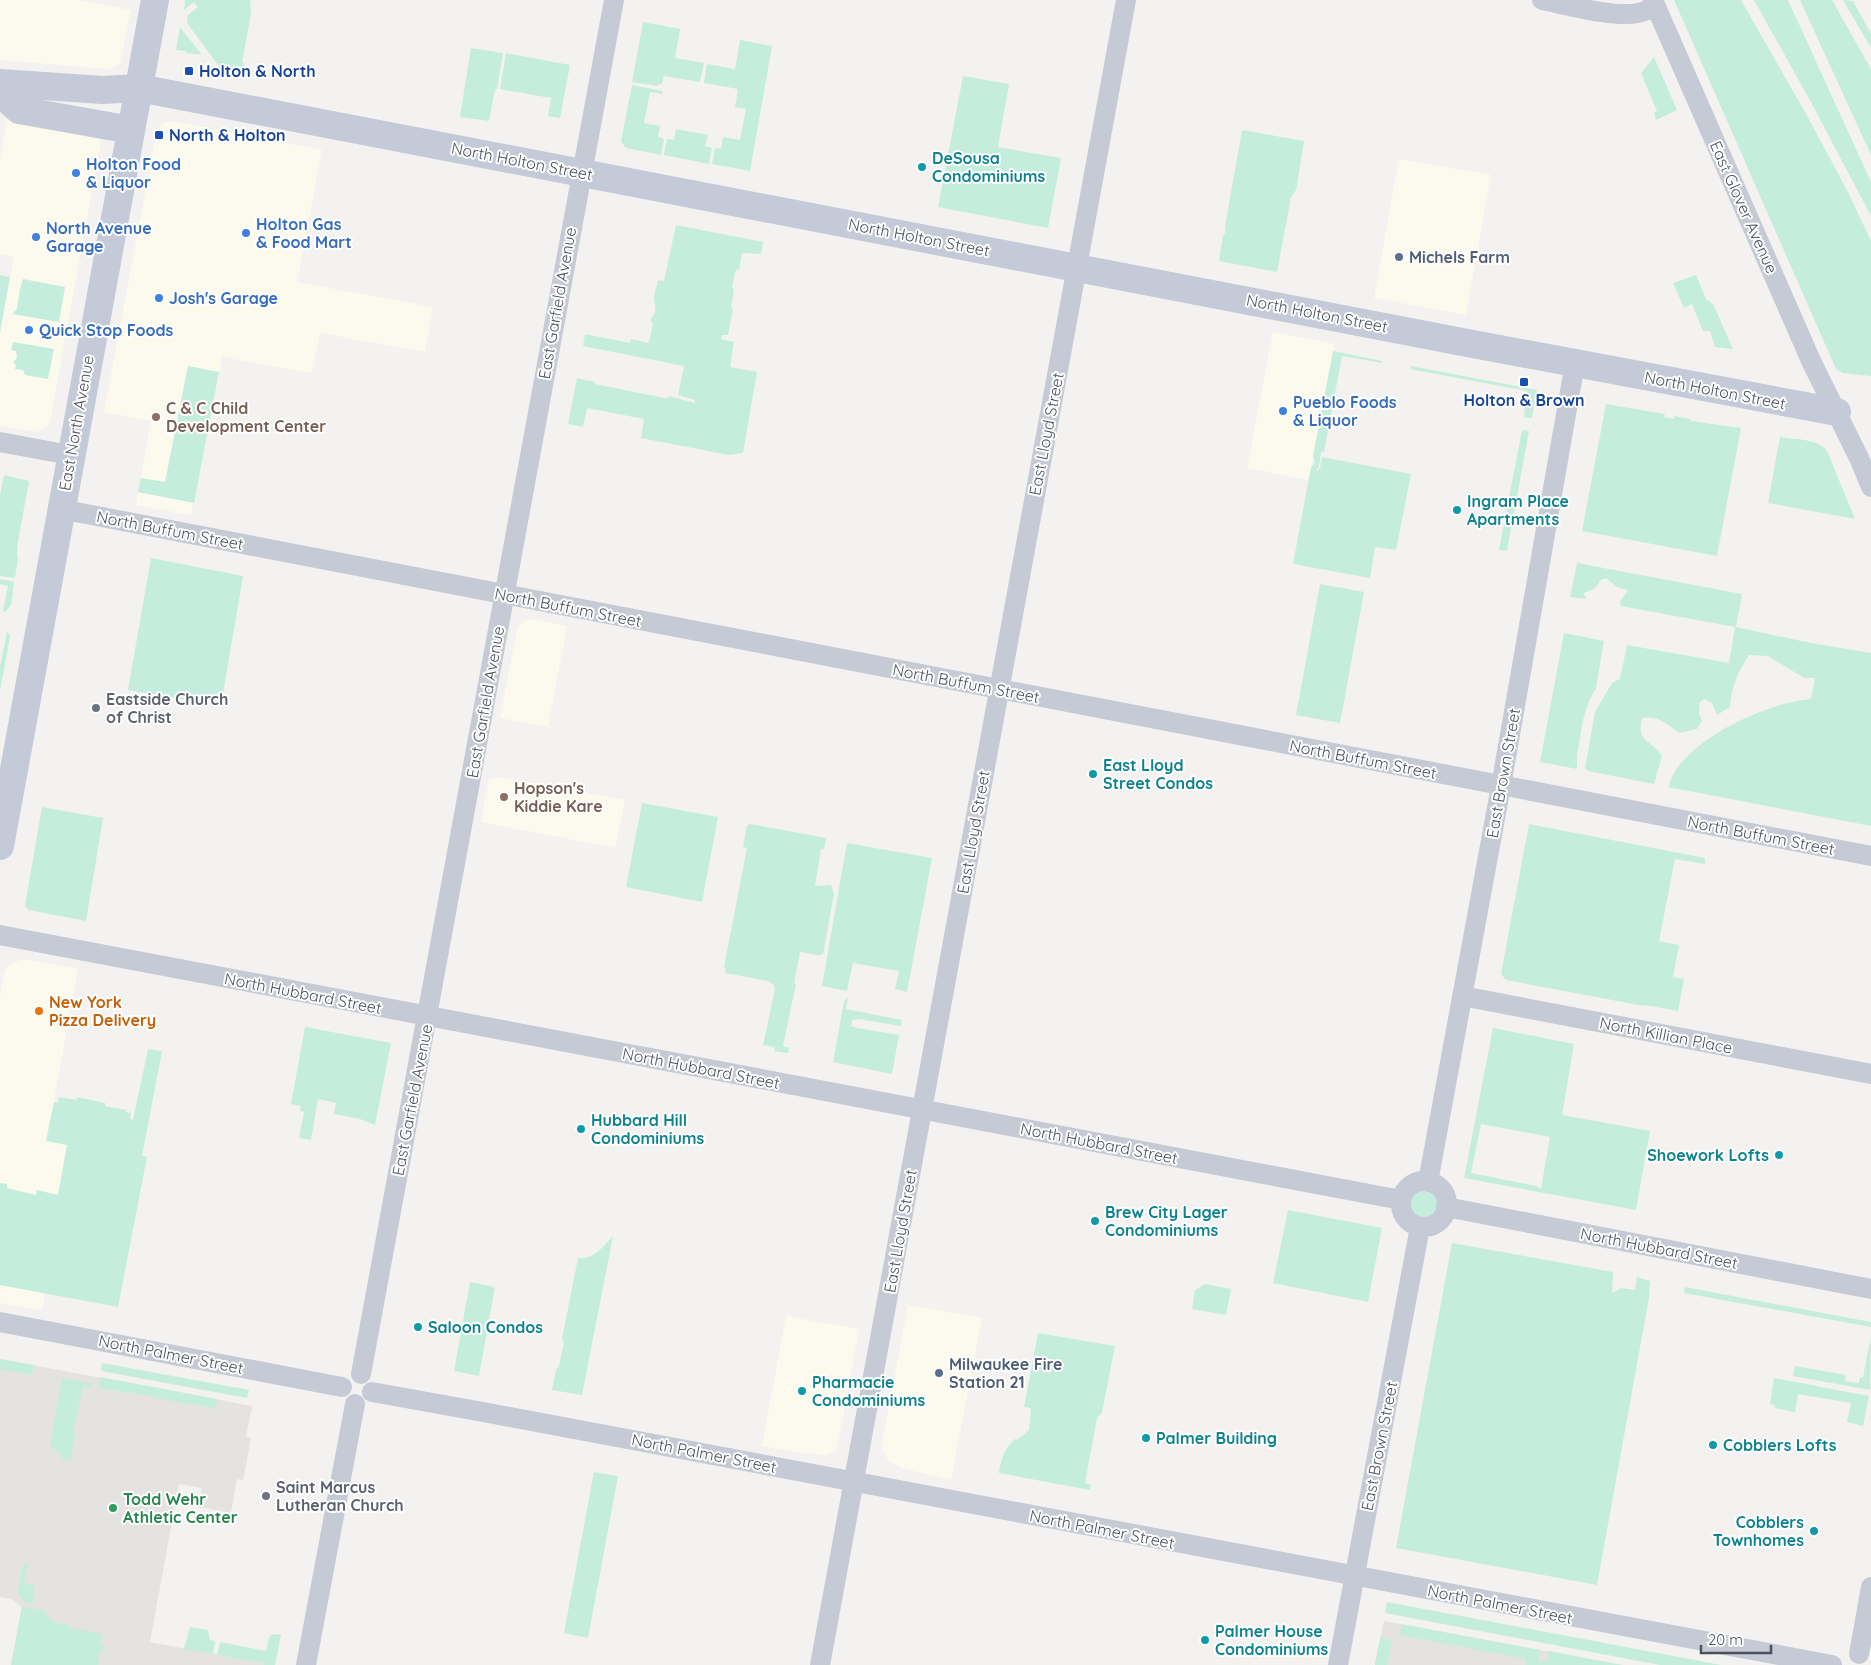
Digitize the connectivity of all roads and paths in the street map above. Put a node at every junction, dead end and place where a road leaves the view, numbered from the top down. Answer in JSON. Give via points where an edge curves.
{"nodes":[{"id":1,"x":155,"y":0,"type":"edge"},
{"id":2,"x":614,"y":0,"type":"edge"},
{"id":3,"x":1126,"y":0,"type":"edge"},
{"id":4,"x":1542,"y":0,"type":"edge"},
{"id":5,"x":1654,"y":3,"type":"edge"},
{"id":6,"x":0,"y":83,"type":"edge"},
{"id":7,"x":139,"y":88,"type":"junction"},
{"id":8,"x":0,"y":93,"type":"edge"},
{"id":9,"x":131,"y":130,"type":"junction"},
{"id":10,"x":582,"y":172,"type":"junction"},
{"id":11,"x":1077,"y":268,"type":"junction"},
{"id":12,"x":1576,"y":363,"type":"junction"},
{"id":13,"x":1837,"y":412,"type":"junction"},
{"id":14,"x":0,"y":442,"type":"edge"},
{"id":15,"x":70,"y":455,"type":"junction"},
{"id":16,"x":1871,"y":487,"type":"edge"},
{"id":17,"x":60,"y":510,"type":"junction"},
{"id":18,"x":504,"y":594,"type":"junction"},
{"id":19,"x":1000,"y":690,"type":"junction"},
{"id":20,"x":1501,"y":786,"type":"junction"},
{"id":21,"x":4,"y":802,"type":"edge"},
{"id":22,"x":0,"y":846,"type":"edge"},
{"id":23,"x":1871,"y":856,"type":"edge"},
{"id":24,"x":0,"y":935,"type":"edge"},
{"id":25,"x":1462,"y":996,"type":"junction"},
{"id":26,"x":427,"y":1016,"type":"junction"},
{"id":27,"x":1871,"y":1074,"type":"edge"},
{"id":28,"x":922,"y":1110,"type":"junction"},
{"id":29,"x":1428,"y":1182,"type":"junction"},
{"id":30,"x":1401,"y":1200,"type":"junction"},
{"id":31,"x":1446,"y":1207,"type":"junction"},
{"id":32,"x":1420,"y":1227,"type":"junction"},
{"id":33,"x":1871,"y":1289,"type":"edge"},
{"id":34,"x":0,"y":1322,"type":"edge"},
{"id":35,"x":361,"y":1374,"type":"junction"},
{"id":36,"x":342,"y":1387,"type":"junction"},
{"id":37,"x":372,"y":1392,"type":"junction"},
{"id":38,"x":355,"y":1404,"type":"junction"},
{"id":39,"x":854,"y":1482,"type":"junction"},
{"id":40,"x":1354,"y":1576,"type":"junction"},
{"id":41,"x":1871,"y":1587,"type":"edge"},
{"id":42,"x":1865,"y":1659,"type":"edge"},
{"id":43,"x":306,"y":1665,"type":"edge"},
{"id":44,"x":820,"y":1665,"type":"edge"},
{"id":45,"x":1338,"y":1665,"type":"edge"},
{"id":46,"x":1832,"y":1665,"type":"edge"},
{"id":47,"x":1839,"y":1665,"type":"edge"}],
"edges":[{"from":1,"to":7,"type":"main road","name":"East North Avenue"},
{"from":2,"to":10,"type":"street","name":"East Garfield Avenue"},
{"from":3,"to":11,"type":"street","name":"East Lloyd Street"},
{"from":4,"to":5,"type":"street","via":[[1626,14],[1638,14]]},
{"from":5,"to":13,"type":"street","name":"East Glover Avenue","via":[[1808,354]]},
{"from":6,"to":7,"type":"main road","name":"North Holton Street","via":[[102,90]]},
{"from":7,"to":9,"type":"main road","name":"East North Avenue"},
{"from":7,"to":10,"type":"main road","name":"North Holton Street"},
{"from":8,"to":9,"type":"main road","via":[[19,110]]},
{"from":9,"to":15,"type":"main road","name":"East North Avenue"},
{"from":10,"to":11,"type":"main road","name":"North Holton Street"},
{"from":10,"to":18,"type":"street","name":"East Garfield Avenue"},
{"from":11,"to":12,"type":"main road","name":"North Holton Street"},
{"from":11,"to":19,"type":"street","name":"East Lloyd Street"},
{"from":12,"to":13,"type":"main road","name":"North Holton Street"},
{"from":12,"to":20,"type":"street","name":"East Brown Street"},
{"from":13,"to":16,"type":"street","name":"East Glover Avenue"},
{"from":14,"to":15,"type":"street"},
{"from":15,"to":17,"type":"main road","name":"East North Avenue"},
{"from":17,"to":18,"type":"street","name":"North Buffum Street"},
{"from":17,"to":21,"type":"main road","name":"East North Avenue"},
{"from":18,"to":19,"type":"street","name":"North Buffum Street"},
{"from":18,"to":26,"type":"street","name":"East Garfield Avenue"},
{"from":19,"to":20,"type":"street","name":"North Buffum Street"},
{"from":19,"to":28,"type":"street","name":"East Lloyd Street"},
{"from":20,"to":23,"type":"street","name":"North Buffum Street"},
{"from":20,"to":25,"type":"street","name":"East Brown Street"},
{"from":21,"to":22,"type":"main road","name":"East North Avenue"},
{"from":24,"to":26,"type":"street","name":"North Hubbard Street"},
{"from":25,"to":27,"type":"street","name":"North Killian Place"},
{"from":25,"to":29,"type":"street","name":"East Brown Street"},
{"from":26,"to":28,"type":"street","name":"North Hubbard Street"},
{"from":26,"to":35,"type":"street","name":"East Garfield Avenue"},
{"from":28,"to":30,"type":"street","name":"North Hubbard Street"},
{"from":28,"to":39,"type":"street","name":"East Lloyd Street"},
{"from":29,"to":30,"type":"street","via":[[1414,1183]]},
{"from":29,"to":31,"type":"street","via":[[1444,1194]]},
{"from":30,"to":32,"type":"street","via":[[1407,1220]]},
{"from":31,"to":32,"type":"street","via":[[1440,1220]]},
{"from":31,"to":33,"type":"street","name":"North Hubbard Street"},
{"from":32,"to":40,"type":"street","name":"East Brown Street"},
{"from":34,"to":36,"type":"street","name":"North Palmer Street"},
{"from":35,"to":36,"type":"street","via":[[349,1376]]},
{"from":35,"to":37,"type":"street","via":[[370,1381]]},
{"from":36,"to":38,"type":"street","via":[[345,1398]]},
{"from":37,"to":38,"type":"street","via":[[365,1401]]},
{"from":37,"to":39,"type":"street","name":"North Palmer Street"},
{"from":38,"to":43,"type":"street"},
{"from":39,"to":40,"type":"street","name":"North Palmer Street"},
{"from":39,"to":44,"type":"street","name":"East Lloyd Street"},
{"from":40,"to":45,"type":"street","name":"East Brown Street"},
{"from":40,"to":46,"type":"street","name":"North Palmer Street"},
{"from":41,"to":42,"type":"street"},
{"from":42,"to":47,"type":"street","via":[[1848,1655]]}]}
